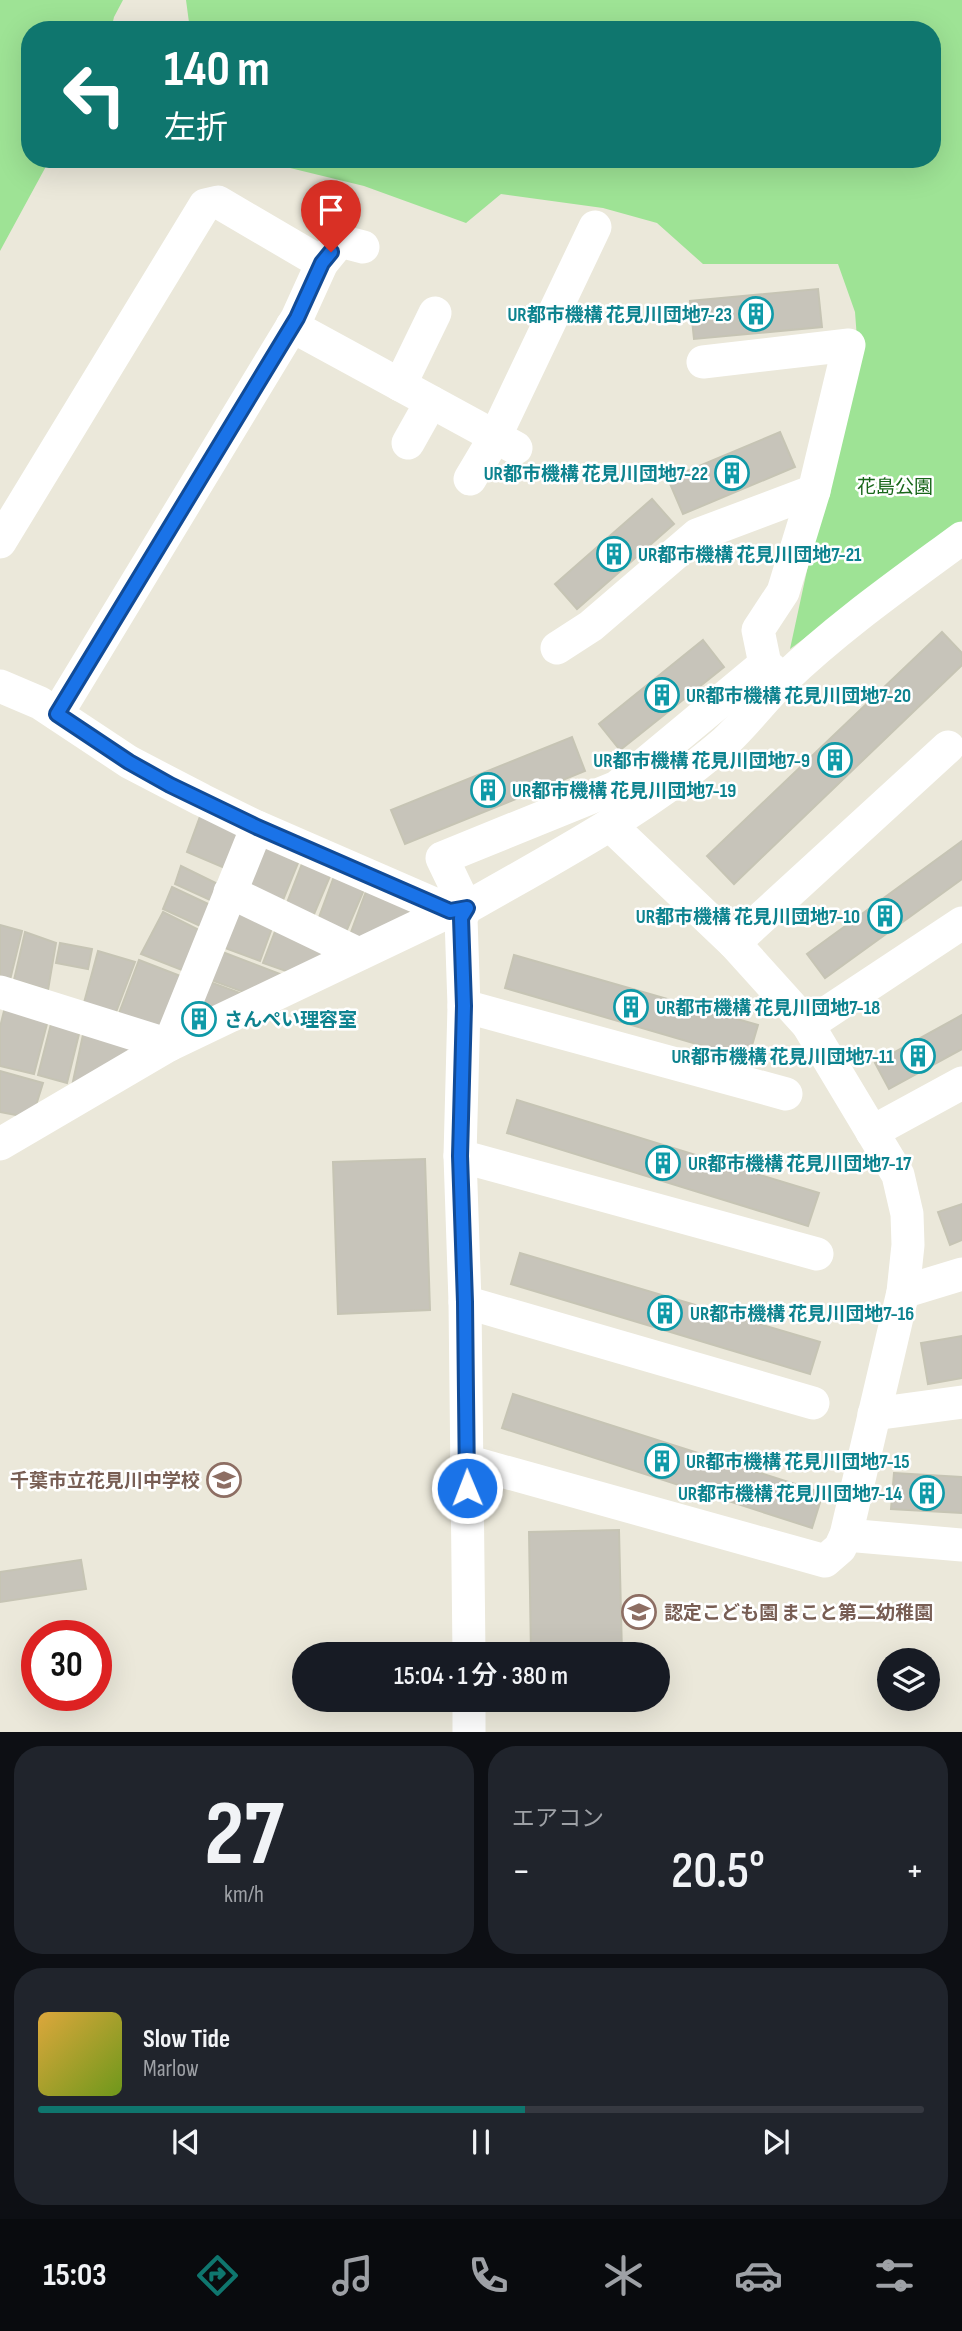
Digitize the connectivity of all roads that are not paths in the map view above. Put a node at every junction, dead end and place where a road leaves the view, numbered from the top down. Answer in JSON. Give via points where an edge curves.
{"nodes":[{"id":1,"x":595,"y":227,"type":"dead end"},
{"id":2,"x":363,"y":247,"type":"dead end"},
{"id":3,"x":322,"y":263,"type":"junction"},
{"id":4,"x":435,"y":313,"type":"dead end"},
{"id":5,"x":292,"y":326,"type":"junction"},
{"id":6,"x":704,"y":362,"type":"dead end"},
{"id":7,"x":400,"y":385,"type":"junction"},
{"id":8,"x":431,"y":402,"type":"junction"},
{"id":9,"x":408,"y":443,"type":"dead end"},
{"id":10,"x":506,"y":443,"type":"junction"},
{"id":11,"x":470,"y":479,"type":"dead end"},
{"id":12,"x":814,"y":491,"type":"junction"},
{"id":13,"x":962,"y":538,"type":"edge"},
{"id":14,"x":0,"y":542,"type":"edge"},
{"id":15,"x":557,"y":648,"type":"dead end"},
{"id":16,"x":774,"y":672,"type":"junction"},
{"id":17,"x":0,"y":686,"type":"edge"},
{"id":18,"x":57,"y":714,"type":"junction"},
{"id":19,"x":948,"y":747,"type":"dead end"},
{"id":20,"x":610,"y":825,"type":"junction"},
{"id":21,"x":257,"y":827,"type":"junction"},
{"id":22,"x":230,"y":892,"type":"junction"},
{"id":23,"x":458,"y":909,"type":"junction"},
{"id":24,"x":962,"y":923,"type":"edge"},
{"id":25,"x":734,"y":943,"type":"junction"},
{"id":26,"x":359,"y":954,"type":"junction"},
{"id":27,"x":1,"y":996,"type":"edge"},
{"id":28,"x":464,"y":1006,"type":"junction"},
{"id":29,"x":808,"y":1025,"type":"junction"},
{"id":30,"x":169,"y":1045,"type":"junction"},
{"id":31,"x":962,"y":1083,"type":"edge"},
{"id":32,"x":786,"y":1094,"type":"dead end"},
{"id":33,"x":872,"y":1132,"type":"junction"},
{"id":34,"x":0,"y":1144,"type":"edge"},
{"id":35,"x":460,"y":1156,"type":"junction"},
{"id":36,"x":817,"y":1254,"type":"dead end"},
{"id":37,"x":962,"y":1274,"type":"edge"},
{"id":38,"x":903,"y":1292,"type":"junction"},
{"id":39,"x":465,"y":1302,"type":"junction"},
{"id":40,"x":962,"y":1402,"type":"edge"},
{"id":41,"x":813,"y":1403,"type":"dead end"},
{"id":42,"x":874,"y":1415,"type":"junction"},
{"id":43,"x":466,"y":1461,"type":"junction"},
{"id":44,"x":845,"y":1535,"type":"junction"},
{"id":45,"x":962,"y":1545,"type":"edge"},
{"id":46,"x":468,"y":1642,"type":"edge"},
{"id":47,"x":469,"y":1712,"type":"edge"},
{"id":48,"x":470,"y":1732,"type":"edge"}],
"edges":[{"from":1,"to":10,"type":"street"},
{"from":2,"to":3,"type":"street","via":[[340,240]]},
{"from":3,"to":5,"type":"street"},
{"from":3,"to":14,"type":"street","via":[[218,202],[205,205]]},
{"from":4,"to":7,"type":"street"},
{"from":5,"to":7,"type":"street"},
{"from":5,"to":18,"type":"street"},
{"from":6,"to":12,"type":"street","via":[[849,345]]},
{"from":7,"to":8,"type":"street"},
{"from":8,"to":9,"type":"street"},
{"from":8,"to":10,"type":"street"},
{"from":10,"to":11,"type":"street"},
{"from":12,"to":15,"type":"street","via":[[697,535],[591,626]]},
{"from":12,"to":16,"type":"street","via":[[783,592],[758,630]]},
{"from":13,"to":16,"type":"street"},
{"from":16,"to":20,"type":"street","via":[[727,740]]},
{"from":16,"to":23,"type":"street","via":[[617,787],[442,859]]},
{"from":17,"to":18,"type":"street"},
{"from":18,"to":21,"type":"street","via":[[129,762]]},
{"from":19,"to":25,"type":"street"},
{"from":20,"to":23,"type":"street"},
{"from":20,"to":25,"type":"street"},
{"from":21,"to":22,"type":"street"},
{"from":21,"to":23,"type":"street"},
{"from":22,"to":26,"type":"street"},
{"from":22,"to":30,"type":"street"},
{"from":23,"to":26,"type":"street"},
{"from":23,"to":28,"type":"street"},
{"from":24,"to":29,"type":"street"},
{"from":25,"to":29,"type":"street"},
{"from":26,"to":30,"type":"street"},
{"from":27,"to":30,"type":"street"},
{"from":28,"to":32,"type":"street"},
{"from":28,"to":35,"type":"street"},
{"from":29,"to":33,"type":"street"},
{"from":30,"to":34,"type":"street"},
{"from":31,"to":33,"type":"street"},
{"from":33,"to":38,"type":"street","via":[[898,1175],[907,1214]]},
{"from":35,"to":36,"type":"street"},
{"from":35,"to":39,"type":"street"},
{"from":37,"to":38,"type":"street"},
{"from":38,"to":42,"type":"street"},
{"from":39,"to":41,"type":"street"},
{"from":39,"to":43,"type":"street"},
{"from":40,"to":42,"type":"street"},
{"from":42,"to":44,"type":"street"},
{"from":43,"to":44,"type":"street","via":[[825,1561],[840,1548]]},
{"from":43,"to":46,"type":"street"},
{"from":44,"to":45,"type":"street"},
{"from":47,"to":48,"type":"street"}]}
